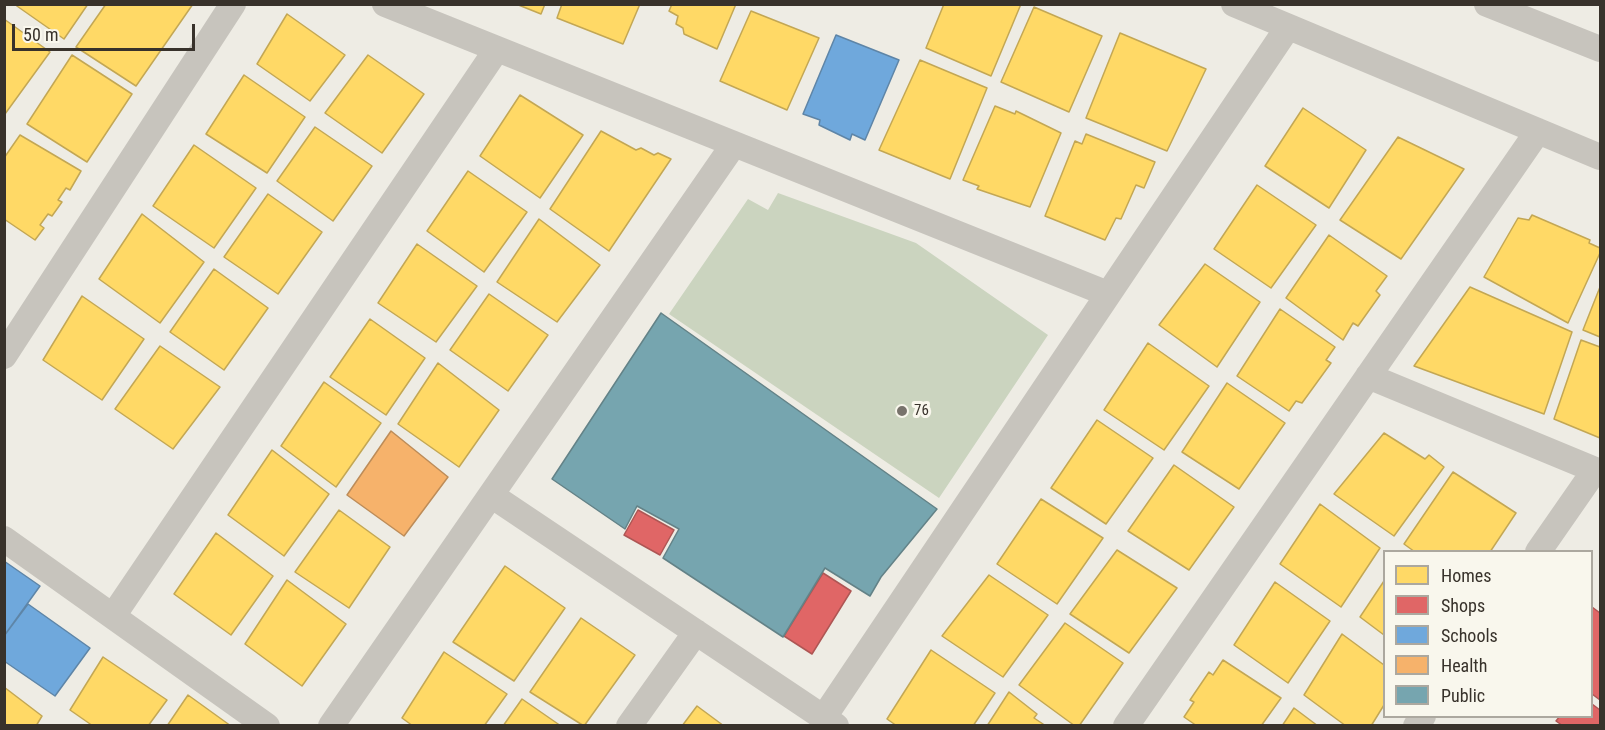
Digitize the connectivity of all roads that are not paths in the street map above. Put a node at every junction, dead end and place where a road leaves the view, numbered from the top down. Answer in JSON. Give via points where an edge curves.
{"nodes":[{"id":1,"x":233,"y":4,"type":"edge"},
{"id":2,"x":385,"y":4,"type":"edge"},
{"id":3,"x":1233,"y":4,"type":"edge"},
{"id":4,"x":1487,"y":4,"type":"edge"},
{"id":5,"x":1288,"y":27,"type":"junction"},
{"id":6,"x":497,"y":49,"type":"junction"},
{"id":7,"x":1600,"y":49,"type":"edge"},
{"id":8,"x":1538,"y":131,"type":"junction"},
{"id":9,"x":734,"y":144,"type":"junction"},
{"id":10,"x":1600,"y":157,"type":"edge"},
{"id":11,"x":1108,"y":294,"type":"junction"},
{"id":12,"x":4,"y":356,"type":"edge"},
{"id":13,"x":1368,"y":376,"type":"junction"},
{"id":14,"x":1598,"y":471,"type":"edge"},
{"id":15,"x":491,"y":495,"type":"junction"},
{"id":16,"x":4,"y":539,"type":"edge"},
{"id":17,"x":1539,"y":550,"type":"edge"},
{"id":18,"x":113,"y":616,"type":"junction"},
{"id":19,"x":696,"y":632,"type":"junction"},
{"id":20,"x":830,"y":722,"type":"edge"},
{"id":21,"x":267,"y":726,"type":"edge"},
{"id":22,"x":331,"y":726,"type":"edge"},
{"id":23,"x":629,"y":726,"type":"edge"},
{"id":24,"x":1126,"y":726,"type":"edge"}],
"edges":[{"from":1,"to":12,"type":"street"},
{"from":2,"to":6,"type":"street"},
{"from":3,"to":5,"type":"street"},
{"from":4,"to":7,"type":"street"},
{"from":5,"to":8,"type":"street"},
{"from":5,"to":11,"type":"street"},
{"from":6,"to":9,"type":"street"},
{"from":6,"to":18,"type":"street"},
{"from":8,"to":10,"type":"street"},
{"from":8,"to":13,"type":"street"},
{"from":9,"to":11,"type":"street"},
{"from":9,"to":15,"type":"street"},
{"from":11,"to":20,"type":"street"},
{"from":13,"to":14,"type":"street"},
{"from":13,"to":24,"type":"street"},
{"from":14,"to":17,"type":"street"},
{"from":15,"to":19,"type":"street"},
{"from":15,"to":22,"type":"street"},
{"from":16,"to":18,"type":"street"},
{"from":18,"to":21,"type":"street"},
{"from":19,"to":20,"type":"street"},
{"from":19,"to":23,"type":"street"}]}
